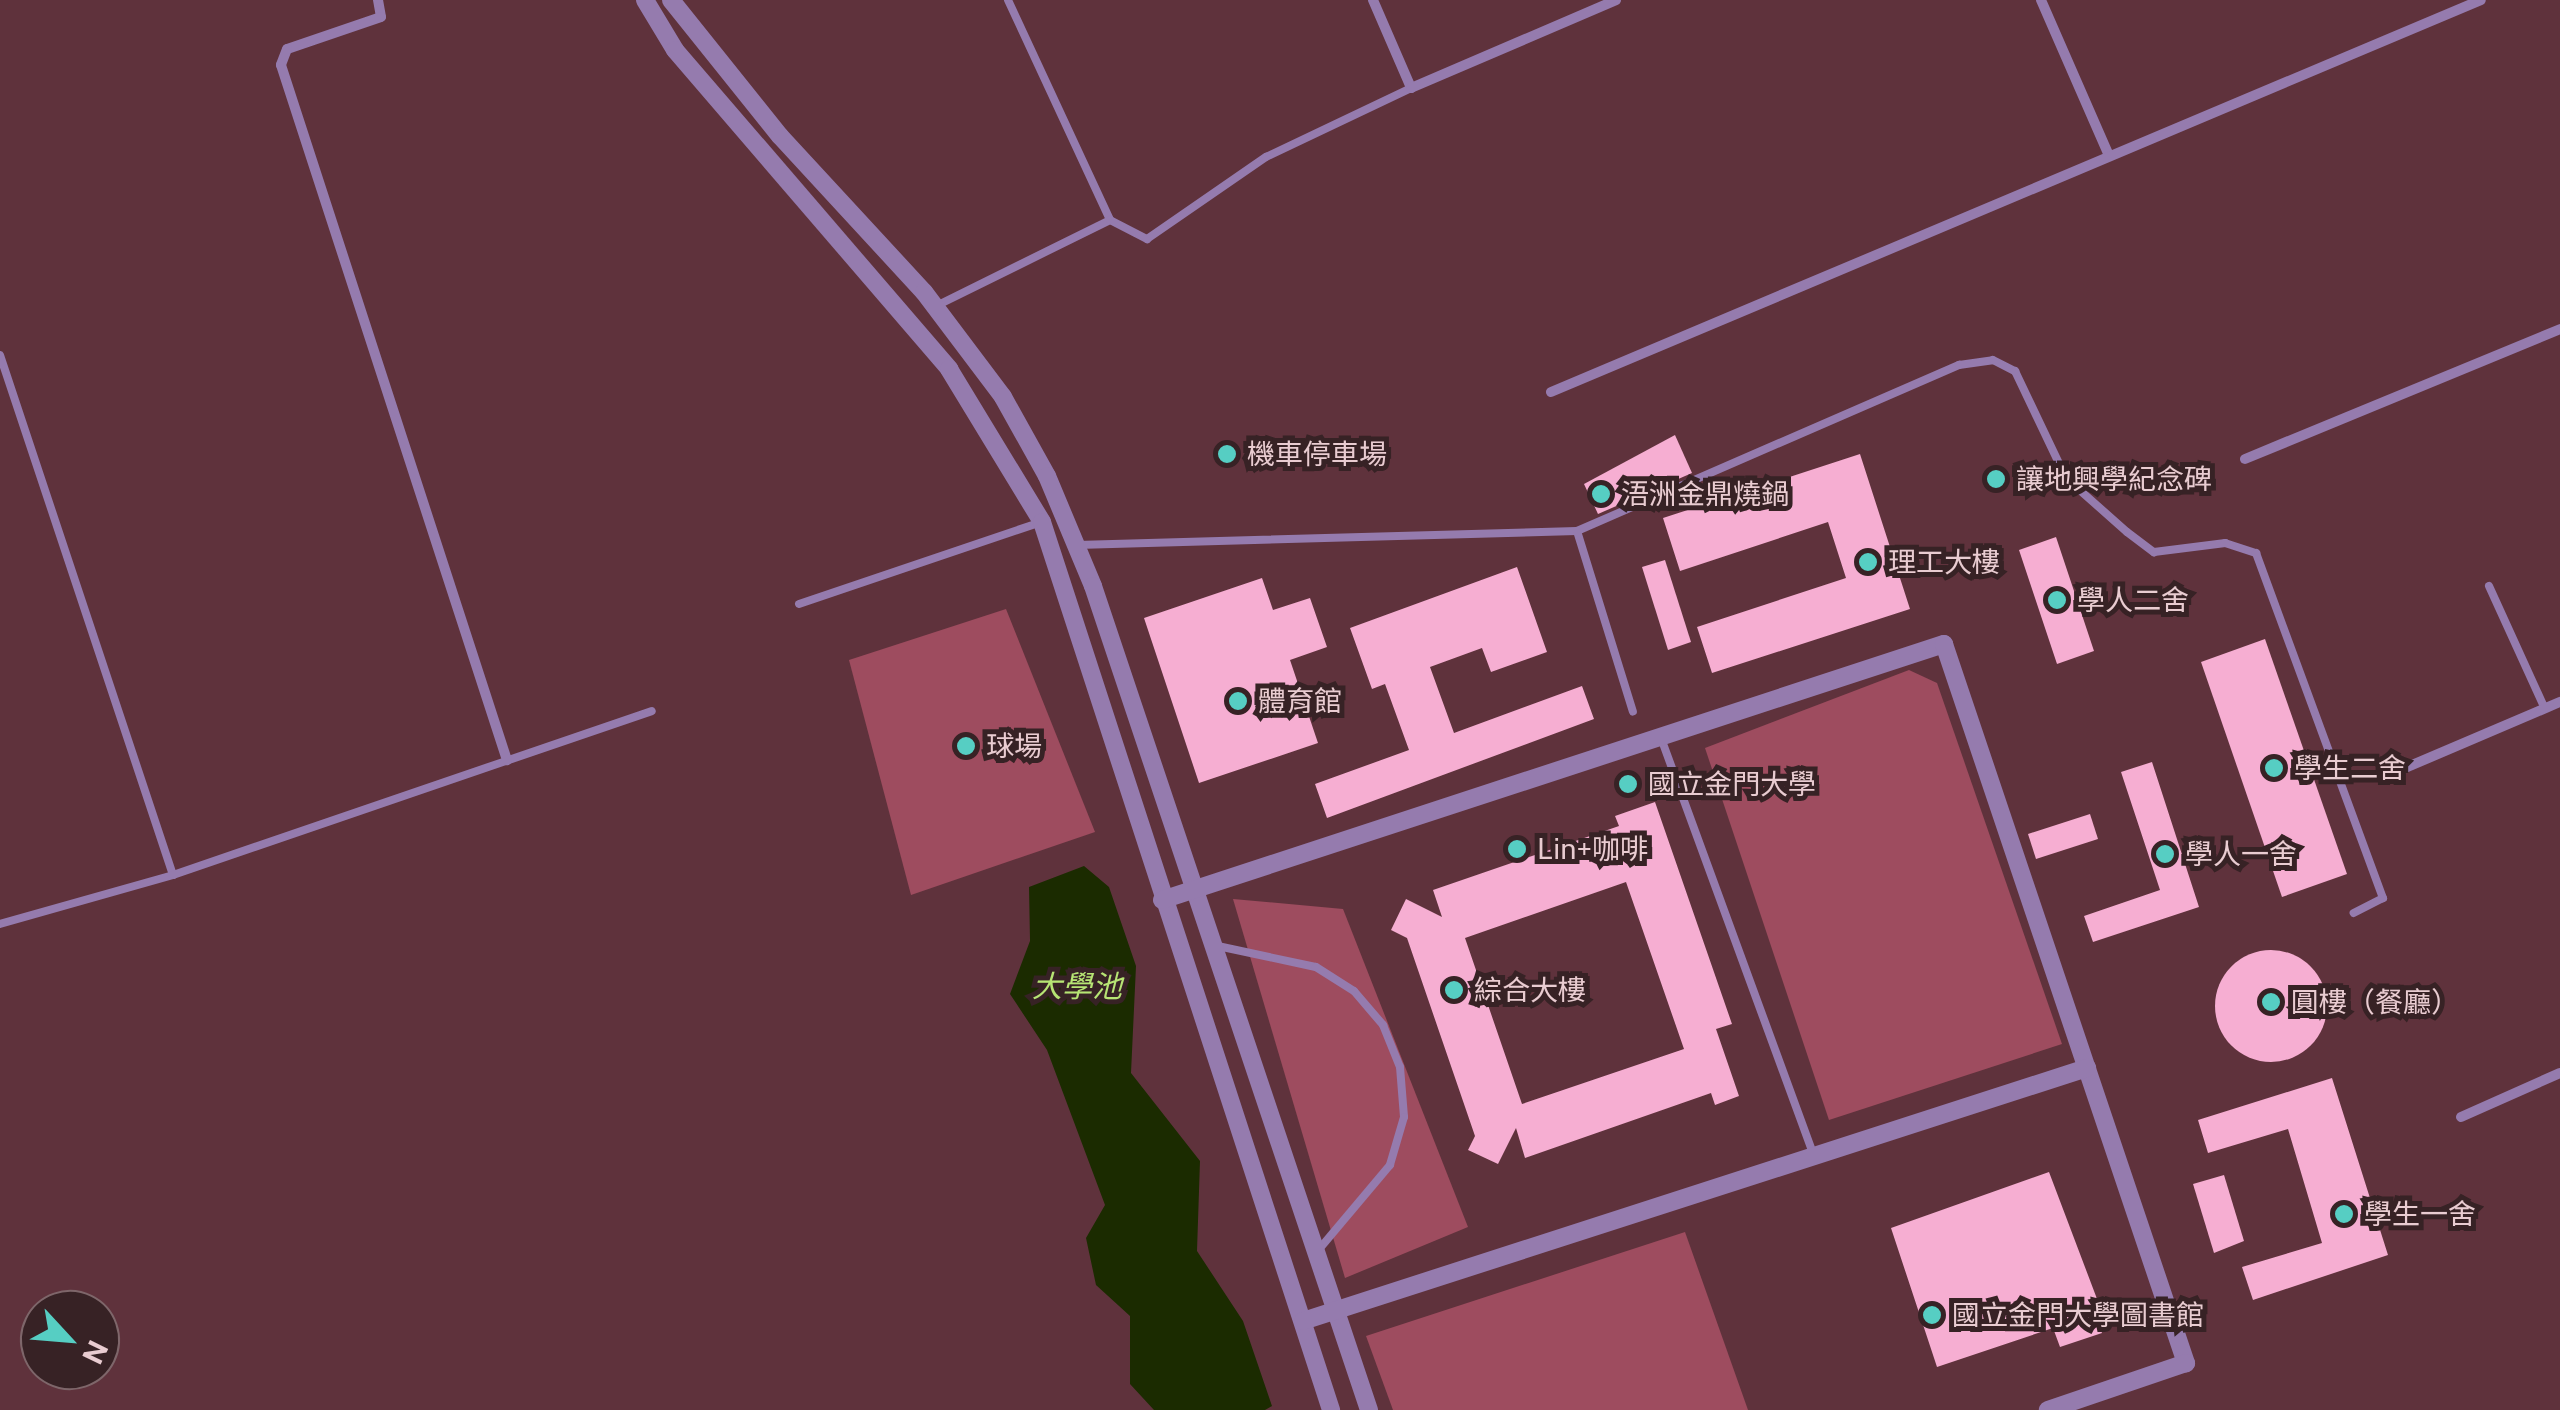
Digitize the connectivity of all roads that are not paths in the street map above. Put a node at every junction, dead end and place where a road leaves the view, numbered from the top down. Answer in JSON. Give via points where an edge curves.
{"nodes":[{"id":1,"x":378,"y":0,"type":"edge"},
{"id":2,"x":646,"y":0,"type":"edge"},
{"id":3,"x":671,"y":0,"type":"edge"},
{"id":4,"x":1008,"y":0,"type":"edge"},
{"id":5,"x":1373,"y":0,"type":"edge"},
{"id":6,"x":1616,"y":0,"type":"edge"},
{"id":7,"x":2041,"y":0,"type":"edge"},
{"id":8,"x":2481,"y":0,"type":"edge"},
{"id":9,"x":1410,"y":88,"type":"junction"},
{"id":10,"x":2108,"y":153,"type":"junction"},
{"id":11,"x":1110,"y":220,"type":"junction"},
{"id":12,"x":935,"y":307,"type":"junction"},
{"id":13,"x":2560,"y":328,"type":"edge"},
{"id":14,"x":0,"y":355,"type":"edge"},
{"id":15,"x":1551,"y":392,"type":"dead end"},
{"id":16,"x":2244,"y":459,"type":"dead end"},
{"id":17,"x":1042,"y":522,"type":"junction"},
{"id":18,"x":1576,"y":531,"type":"junction"},
{"id":19,"x":1077,"y":544,"type":"junction"},
{"id":20,"x":2489,"y":586,"type":"dead end"},
{"id":21,"x":799,"y":604,"type":"dead end"},
{"id":22,"x":2560,"y":702,"type":"edge"},
{"id":23,"x":2545,"y":709,"type":"junction"},
{"id":24,"x":652,"y":711,"type":"dead end"},
{"id":25,"x":1633,"y":712,"type":"dead end"},
{"id":26,"x":1661,"y":737,"type":"junction"},
{"id":27,"x":507,"y":760,"type":"junction"},
{"id":28,"x":2391,"y":774,"type":"dead end"},
{"id":29,"x":172,"y":874,"type":"junction"},
{"id":30,"x":1194,"y":889,"type":"junction"},
{"id":31,"x":1162,"y":900,"type":"junction"},
{"id":32,"x":2354,"y":913,"type":"dead end"},
{"id":33,"x":0,"y":924,"type":"edge"},
{"id":34,"x":1213,"y":945,"type":"junction"},
{"id":35,"x":2087,"y":1068,"type":"junction"},
{"id":36,"x":2560,"y":1073,"type":"edge"},
{"id":37,"x":2461,"y":1117,"type":"dead end"},
{"id":38,"x":1814,"y":1156,"type":"junction"},
{"id":39,"x":1316,"y":1253,"type":"junction"},
{"id":40,"x":1336,"y":1311,"type":"junction"},
{"id":41,"x":1303,"y":1322,"type":"junction"},
{"id":42,"x":1331,"y":1410,"type":"edge"},
{"id":43,"x":1369,"y":1410,"type":"edge"},
{"id":44,"x":2048,"y":1410,"type":"edge"}],
"edges":[{"from":1,"to":27,"type":"street","via":[[382,17],[287,48],[282,65]]},
{"from":2,"to":17,"type":"street","via":[[675,50],[949,370]]},
{"from":3,"to":12,"type":"street","via":[[780,136]]},
{"from":4,"to":11,"type":"lane"},
{"from":5,"to":9,"type":"street"},
{"from":6,"to":9,"type":"street"},
{"from":7,"to":10,"type":"street"},
{"from":8,"to":10,"type":"street"},
{"from":9,"to":11,"type":"lane","via":[[1266,157],[1147,239]]},
{"from":10,"to":15,"type":"street"},
{"from":11,"to":12,"type":"lane"},
{"from":12,"to":19,"type":"street","via":[[1004,397]]},
{"from":13,"to":16,"type":"street"},
{"from":14,"to":29,"type":"lane"},
{"from":17,"to":21,"type":"lane"},
{"from":17,"to":31,"type":"street"},
{"from":18,"to":19,"type":"lane"},
{"from":18,"to":25,"type":"lane"},
{"from":18,"to":32,"type":"lane","via":[[1959,365],[1993,360],[2015,371],[2066,478],[2154,552],[2225,543],[2256,552],[2383,898]]},
{"from":19,"to":30,"type":"street"},
{"from":20,"to":23,"type":"lane"},
{"from":22,"to":23,"type":"street"},
{"from":23,"to":28,"type":"street"},
{"from":24,"to":27,"type":"lane"},
{"from":26,"to":30,"type":"street"},
{"from":26,"to":35,"type":"street","via":[[1944,644]]},
{"from":26,"to":38,"type":"lane"},
{"from":27,"to":29,"type":"lane"},
{"from":29,"to":33,"type":"lane"},
{"from":30,"to":31,"type":"street"},
{"from":30,"to":34,"type":"street"},
{"from":31,"to":41,"type":"street"},
{"from":34,"to":39,"type":"street"},
{"from":34,"to":39,"type":"lane","via":[[1316,967],[1354,991],[1383,1025],[1400,1067],[1404,1116],[1390,1165]]},
{"from":35,"to":38,"type":"street"},
{"from":35,"to":44,"type":"street","via":[[2186,1363]]},
{"from":36,"to":37,"type":"street"},
{"from":38,"to":40,"type":"street"},
{"from":39,"to":40,"type":"street"},
{"from":40,"to":41,"type":"street"},
{"from":40,"to":43,"type":"street"},
{"from":41,"to":42,"type":"street"}]}
